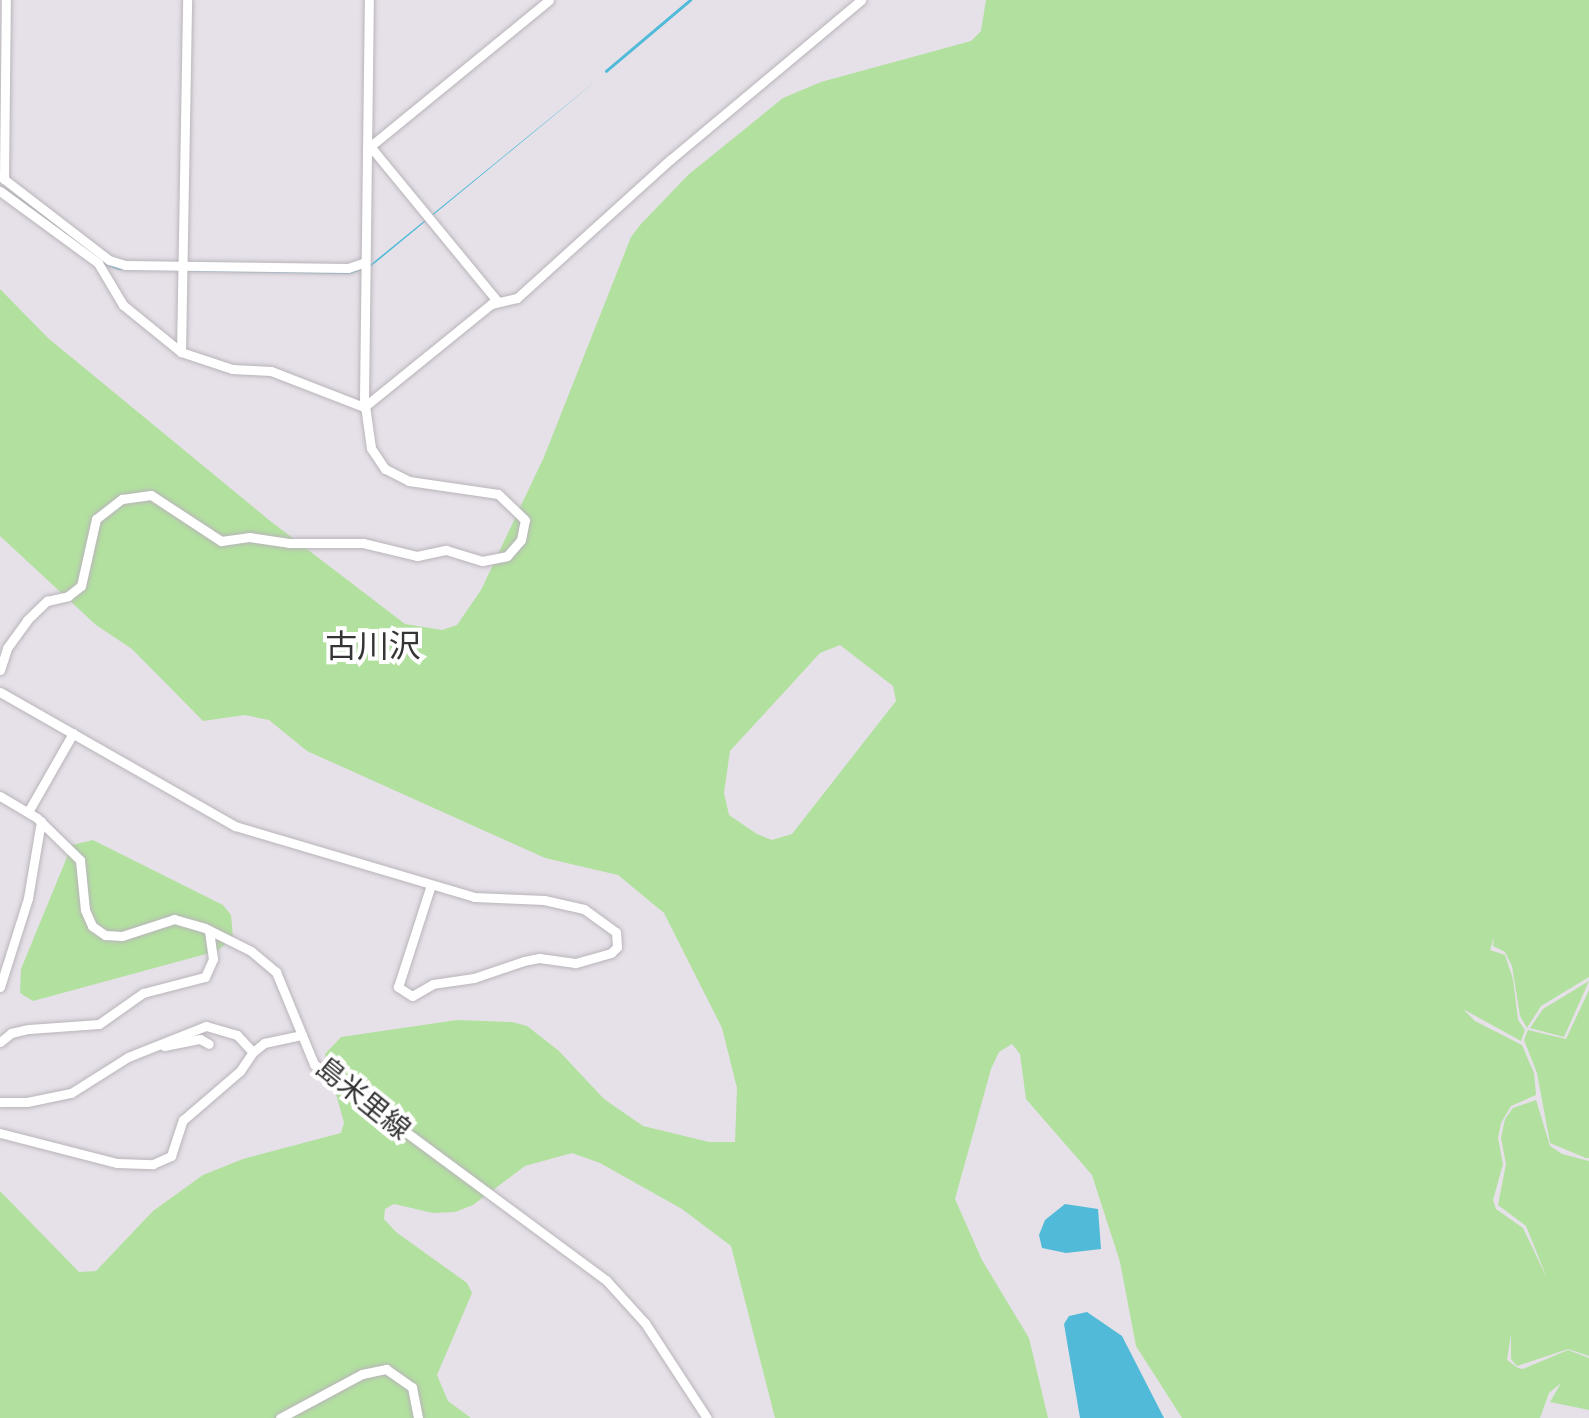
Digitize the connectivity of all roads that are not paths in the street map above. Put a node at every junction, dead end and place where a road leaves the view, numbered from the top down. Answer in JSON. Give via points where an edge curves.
{"nodes":[{"id":1,"x":6,"y":0,"type":"edge"},
{"id":2,"x":187,"y":0,"type":"edge"},
{"id":3,"x":369,"y":0,"type":"edge"},
{"id":4,"x":549,"y":0,"type":"edge"},
{"id":5,"x":837,"y":0,"type":"edge"},
{"id":6,"x":862,"y":0,"type":"edge"},
{"id":7,"x":847,"y":12,"type":"junction"},
{"id":8,"x":367,"y":149,"type":"junction"},
{"id":9,"x":2,"y":177,"type":"edge"},
{"id":10,"x":0,"y":191,"type":"edge"},
{"id":11,"x":365,"y":262,"type":"junction"},
{"id":12,"x":182,"y":266,"type":"junction"},
{"id":13,"x":496,"y":301,"type":"junction"},
{"id":14,"x":181,"y":352,"type":"junction"},
{"id":15,"x":364,"y":407,"type":"junction"},
{"id":16,"x":0,"y":670,"type":"edge"},
{"id":17,"x":0,"y":692,"type":"edge"},
{"id":18,"x":73,"y":733,"type":"junction"},
{"id":19,"x":0,"y":796,"type":"edge"},
{"id":20,"x":28,"y":812,"type":"junction"},
{"id":21,"x":41,"y":821,"type":"junction"},
{"id":22,"x":431,"y":885,"type":"dead end"},
{"id":23,"x":209,"y":930,"type":"junction"},
{"id":24,"x":0,"y":988,"type":"edge"},
{"id":25,"x":302,"y":1035,"type":"junction"},
{"id":26,"x":0,"y":1042,"type":"edge"},
{"id":27,"x":209,"y":1044,"type":"dead end"},
{"id":28,"x":160,"y":1046,"type":"junction"},
{"id":29,"x":253,"y":1052,"type":"junction"},
{"id":30,"x":0,"y":1102,"type":"edge"},
{"id":31,"x":0,"y":1133,"type":"edge"},
{"id":32,"x":280,"y":1418,"type":"edge"},
{"id":33,"x":418,"y":1418,"type":"edge"},
{"id":34,"x":706,"y":1418,"type":"edge"}],
"edges":[{"from":1,"to":9,"type":"street"},
{"from":2,"to":12,"type":"street"},
{"from":3,"to":8,"type":"street"},
{"from":4,"to":8,"type":"street"},
{"from":5,"to":7,"type":"street"},
{"from":6,"to":7,"type":"street"},
{"from":7,"to":13,"type":"street","via":[[516,298]]},
{"from":8,"to":11,"type":"street"},
{"from":8,"to":13,"type":"street"},
{"from":9,"to":12,"type":"street","via":[[109,260]]},
{"from":10,"to":14,"type":"street","via":[[98,264],[123,305]]},
{"from":11,"to":12,"type":"street","via":[[348,268]]},
{"from":11,"to":15,"type":"street"},
{"from":12,"to":14,"type":"street"},
{"from":13,"to":15,"type":"street"},
{"from":14,"to":15,"type":"street","via":[[232,369],[271,371]]},
{"from":15,"to":16,"type":"street","via":[[371,448],[385,469],[421,484],[488,490],[512,506],[526,530],[507,556],[482,561],[446,550],[417,556],[363,543],[221,541],[150,494],[122,500],[96,519],[81,586],[47,601],[27,620]]},
{"from":17,"to":18,"type":"street"},
{"from":18,"to":20,"type":"street"},
{"from":18,"to":22,"type":"street","via":[[235,826],[474,898],[584,909],[616,932],[617,947],[574,963],[524,961],[412,996],[398,986]]},
{"from":19,"to":20,"type":"street","name":"島米里線"},
{"from":20,"to":21,"type":"street","name":"島米里線"},
{"from":21,"to":23,"type":"street","name":"島米里線","via":[[80,860],[86,910],[105,935],[174,919]]},
{"from":21,"to":24,"type":"street","via":[[28,898]]},
{"from":23,"to":25,"type":"street","name":"島米里線","via":[[276,972]]},
{"from":23,"to":26,"type":"street","via":[[213,959],[205,977],[143,992],[99,1024],[29,1029]]},
{"from":25,"to":29,"type":"street"},
{"from":25,"to":34,"type":"street","name":"島米里線","via":[[325,1076],[606,1280],[646,1322]]},
{"from":27,"to":28,"type":"street","via":[[200,1039]]},
{"from":28,"to":29,"type":"street","via":[[206,1026],[237,1036]]},
{"from":28,"to":30,"type":"street","via":[[128,1057],[70,1093]]},
{"from":29,"to":31,"type":"street","via":[[182,1120],[172,1156],[153,1164],[105,1160]]},
{"from":32,"to":33,"type":"street","via":[[362,1374],[386,1369],[412,1387]]}]}
